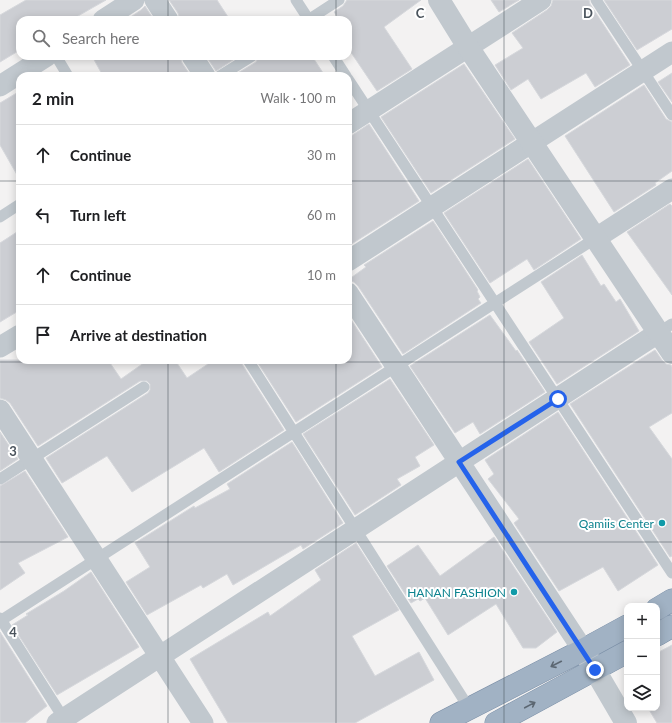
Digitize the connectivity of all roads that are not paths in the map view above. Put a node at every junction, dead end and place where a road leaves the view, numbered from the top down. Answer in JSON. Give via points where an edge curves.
{"nodes":[{"id":1,"x":134,"y":0,"type":"edge"},
{"id":2,"x":155,"y":0,"type":"edge"},
{"id":3,"x":296,"y":0,"type":"edge"},
{"id":4,"x":339,"y":0,"type":"edge"},
{"id":5,"x":439,"y":0,"type":"edge"},
{"id":6,"x":540,"y":0,"type":"edge"},
{"id":7,"x":596,"y":0,"type":"edge"},
{"id":8,"x":109,"y":16,"type":"edge"},
{"id":9,"x":165,"y":16,"type":"edge"},
{"id":10,"x":306,"y":16,"type":"edge"},
{"id":11,"x":315,"y":16,"type":"edge"},
{"id":12,"x":468,"y":47,"type":"junction"},
{"id":13,"x":672,"y":52,"type":"edge"},
{"id":14,"x":41,"y":60,"type":"edge"},
{"id":15,"x":58,"y":60,"type":"edge"},
{"id":16,"x":195,"y":60,"type":"edge"},
{"id":17,"x":246,"y":60,"type":"edge"},
{"id":18,"x":336,"y":60,"type":"edge"},
{"id":19,"x":643,"y":71,"type":"junction"},
{"id":20,"x":22,"y":72,"type":"edge"},
{"id":21,"x":66,"y":72,"type":"edge"},
{"id":22,"x":202,"y":72,"type":"edge"},
{"id":23,"x":226,"y":72,"type":"edge"},
{"id":24,"x":343,"y":72,"type":"edge"},
{"id":25,"x":16,"y":76,"type":"edge"},
{"id":26,"x":352,"y":85,"type":"edge"},
{"id":27,"x":0,"y":86,"type":"edge"},
{"id":28,"x":369,"y":111,"type":"junction"},
{"id":29,"x":672,"y":115,"type":"edge"},
{"id":30,"x":352,"y":122,"type":"edge"},
{"id":31,"x":532,"y":142,"type":"junction"},
{"id":32,"x":672,"y":189,"type":"edge"},
{"id":33,"x":16,"y":207,"type":"edge"},
{"id":34,"x":432,"y":207,"type":"junction"},
{"id":35,"x":0,"y":217,"type":"edge"},
{"id":36,"x":596,"y":238,"type":"junction"},
{"id":37,"x":352,"y":258,"type":"edge"},
{"id":38,"x":352,"y":299,"type":"edge"},
{"id":39,"x":495,"y":303,"type":"junction"},
{"id":40,"x":665,"y":328,"type":"edge"},
{"id":41,"x":16,"y":337,"type":"edge"},
{"id":42,"x":0,"y":347,"type":"edge"},
{"id":43,"x":672,"y":353,"type":"edge"},
{"id":44,"x":251,"y":364,"type":"edge"},
{"id":45,"x":397,"y":366,"type":"junction"},
{"id":46,"x":144,"y":387,"type":"dead end"},
{"id":47,"x":558,"y":399,"type":"junction"},
{"id":48,"x":0,"y":410,"type":"edge"},
{"id":49,"x":294,"y":432,"type":"junction"},
{"id":50,"x":32,"y":459,"type":"junction"},
{"id":51,"x":459,"y":462,"type":"junction"},
{"id":52,"x":0,"y":479,"type":"edge"},
{"id":53,"x":356,"y":529,"type":"junction"},
{"id":54,"x":97,"y":559,"type":"junction"},
{"id":55,"x":672,"y":573,"type":"edge"},
{"id":56,"x":672,"y":600,"type":"edge"},
{"id":57,"x":660,"y":607,"type":"edge"},
{"id":58,"x":0,"y":619,"type":"edge"},
{"id":59,"x":672,"y":626,"type":"edge"},
{"id":60,"x":624,"y":628,"type":"edge"},
{"id":61,"x":660,"y":633,"type":"edge"},
{"id":62,"x":583,"y":650,"type":"junction"},
{"id":63,"x":624,"y":654,"type":"edge"},
{"id":64,"x":160,"y":656,"type":"junction"},
{"id":65,"x":595,"y":670,"type":"junction"},
{"id":66,"x":469,"y":708,"type":"junction"},
{"id":67,"x":68,"y":719,"type":"edge"},
{"id":68,"x":203,"y":723,"type":"edge"},
{"id":69,"x":441,"y":723,"type":"edge"},
{"id":70,"x":496,"y":723,"type":"edge"},
{"id":71,"x":626,"y":723,"type":"edge"}],
"edges":[{"from":1,"to":8,"type":"street"},
{"from":2,"to":9,"type":"street"},
{"from":3,"to":10,"type":"lane"},
{"from":4,"to":11,"type":"lane"},
{"from":5,"to":12,"type":"street"},
{"from":6,"to":12,"type":"street"},
{"from":7,"to":19,"type":"lane"},
{"from":12,"to":28,"type":"street"},
{"from":12,"to":31,"type":"street"},
{"from":13,"to":19,"type":"street"},
{"from":14,"to":20,"type":"street"},
{"from":15,"to":21,"type":"lane"},
{"from":16,"to":22,"type":"street"},
{"from":17,"to":23,"type":"lane"},
{"from":18,"to":24,"type":"lane"},
{"from":19,"to":29,"type":"lane"},
{"from":19,"to":31,"type":"street"},
{"from":25,"to":27,"type":"street"},
{"from":26,"to":28,"type":"lane"},
{"from":28,"to":30,"type":"street"},
{"from":28,"to":34,"type":"lane"},
{"from":31,"to":34,"type":"street"},
{"from":31,"to":36,"type":"street"},
{"from":32,"to":36,"type":"street"},
{"from":33,"to":35,"type":"lane"},
{"from":34,"to":37,"type":"street"},
{"from":34,"to":39,"type":"lane"},
{"from":36,"to":39,"type":"lane"},
{"from":36,"to":40,"type":"street"},
{"from":38,"to":45,"type":"street"},
{"from":39,"to":45,"type":"lane"},
{"from":39,"to":47,"type":"lane"},
{"from":40,"to":43,"type":"street"},
{"from":40,"to":47,"type":"street"},
{"from":41,"to":42,"type":"street"},
{"from":44,"to":49,"type":"lane"},
{"from":45,"to":49,"type":"lane"},
{"from":45,"to":51,"type":"street"},
{"from":46,"to":50,"type":"lane"},
{"from":47,"to":51,"type":"street"},
{"from":47,"to":55,"type":"lane"},
{"from":48,"to":50,"type":"street"},
{"from":49,"to":53,"type":"lane"},
{"from":49,"to":54,"type":"lane"},
{"from":50,"to":52,"type":"lane"},
{"from":50,"to":54,"type":"street"},
{"from":51,"to":53,"type":"street"},
{"from":51,"to":62,"type":"street"},
{"from":53,"to":64,"type":"street"},
{"from":53,"to":66,"type":"lane"},
{"from":54,"to":58,"type":"lane"},
{"from":54,"to":64,"type":"street"},
{"from":56,"to":57,"type":"highway"},
{"from":58,"to":67,"type":"lane"},
{"from":59,"to":61,"type":"highway"},
{"from":60,"to":62,"type":"highway"},
{"from":62,"to":65,"type":"street"},
{"from":62,"to":66,"type":"highway","one_way":true},
{"from":63,"to":65,"type":"highway"},
{"from":64,"to":67,"type":"street"},
{"from":64,"to":68,"type":"street"},
{"from":70,"to":65,"type":"highway","one_way":true},
{"from":65,"to":71,"type":"street"},
{"from":66,"to":69,"type":"highway"}]}
